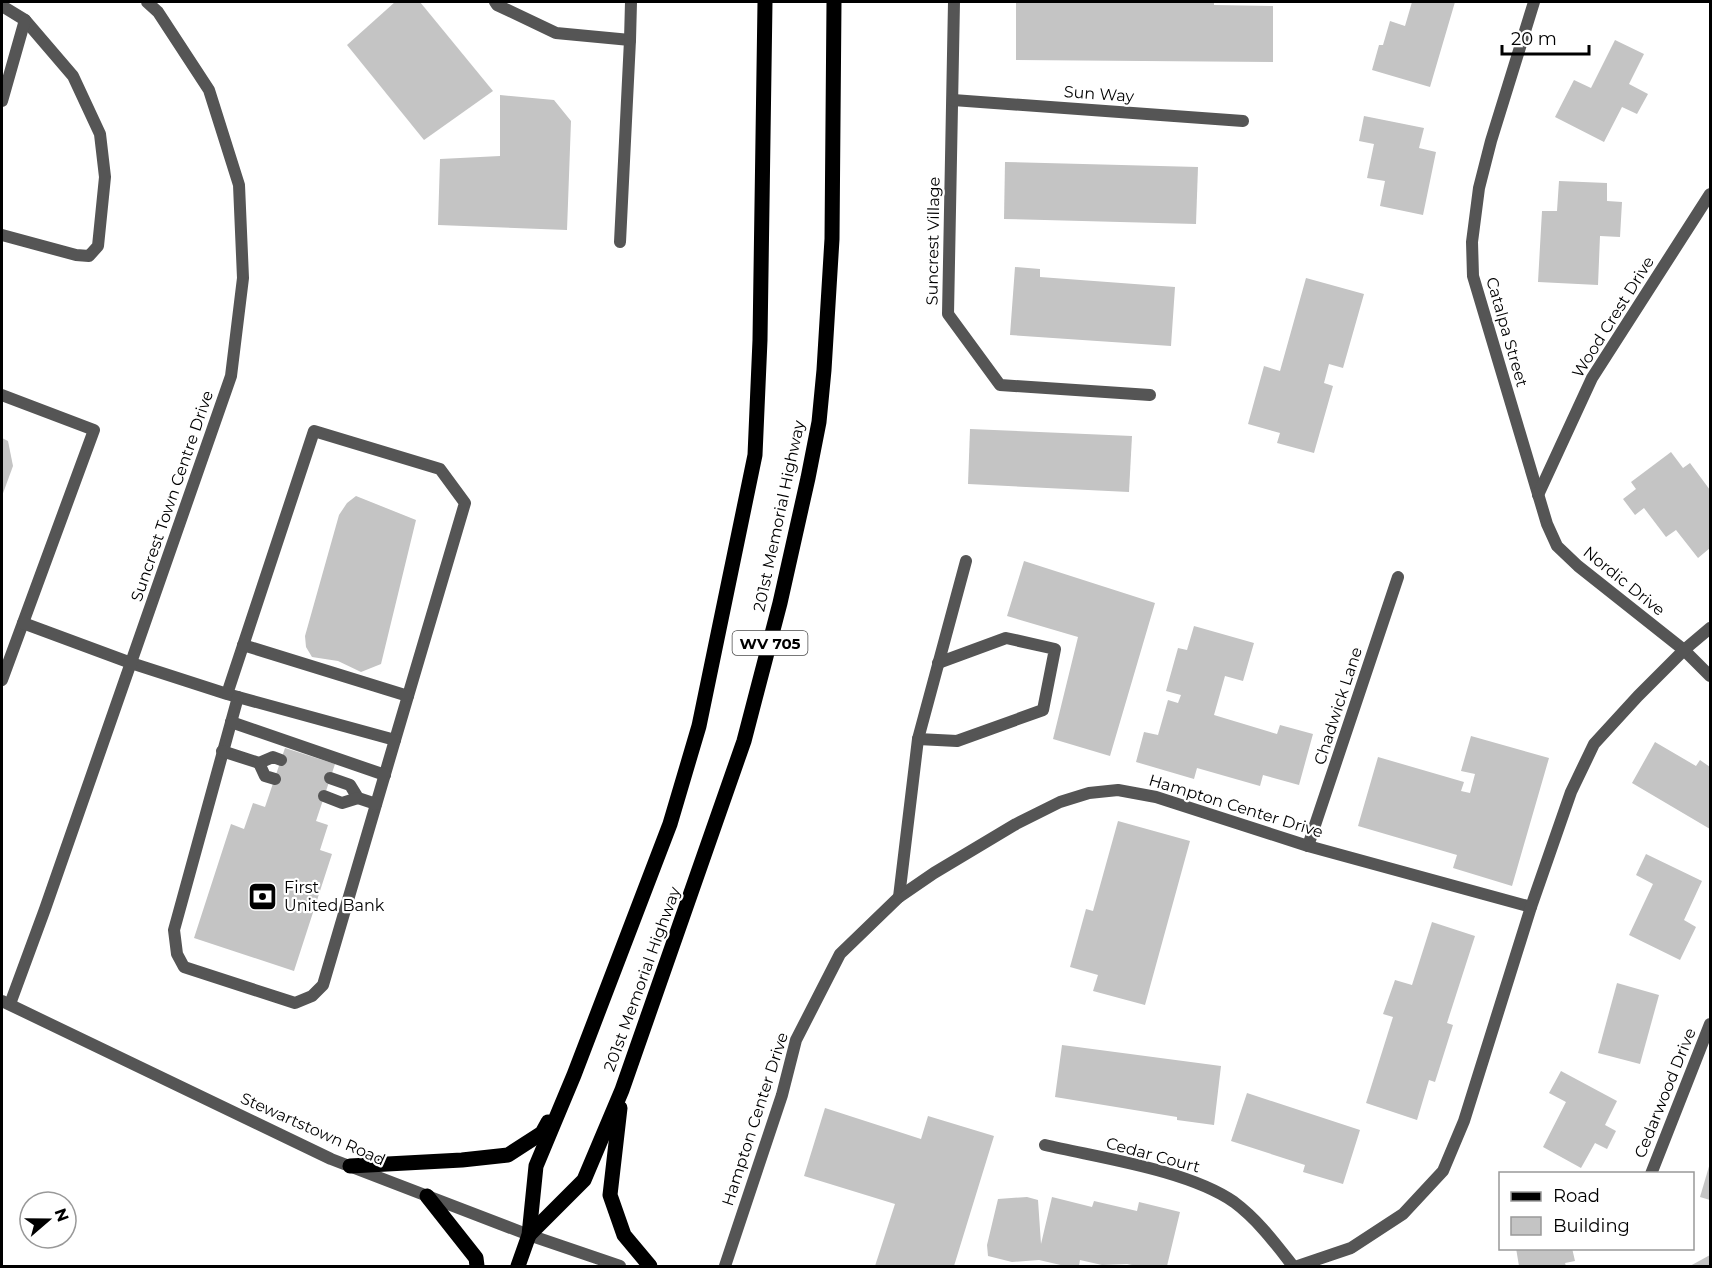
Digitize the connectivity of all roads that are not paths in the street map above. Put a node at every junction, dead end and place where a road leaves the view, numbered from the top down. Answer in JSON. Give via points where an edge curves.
{"nodes":[{"id":1,"x":147,"y":2,"type":"edge"},
{"id":2,"x":495,"y":2,"type":"edge"},
{"id":3,"x":631,"y":2,"type":"edge"},
{"id":4,"x":765,"y":2,"type":"edge"},
{"id":5,"x":834,"y":2,"type":"edge"},
{"id":6,"x":954,"y":2,"type":"edge"},
{"id":7,"x":1534,"y":2,"type":"edge"},
{"id":8,"x":2,"y":6,"type":"edge"},
{"id":9,"x":25,"y":20,"type":"junction"},
{"id":10,"x":630,"y":40,"type":"junction"},
{"id":11,"x":953,"y":100,"type":"junction"},
{"id":12,"x":2,"y":101,"type":"edge"},
{"id":13,"x":1243,"y":121,"type":"dead end"},
{"id":14,"x":1710,"y":194,"type":"edge"},
{"id":15,"x":2,"y":235,"type":"edge"},
{"id":16,"x":620,"y":242,"type":"dead end"},
{"id":17,"x":2,"y":394,"type":"edge"},
{"id":18,"x":1150,"y":395,"type":"dead end"},
{"id":19,"x":1538,"y":495,"type":"junction"},
{"id":20,"x":966,"y":561,"type":"dead end"},
{"id":21,"x":1398,"y":577,"type":"dead end"},
{"id":22,"x":23,"y":623,"type":"junction"},
{"id":23,"x":1710,"y":628,"type":"edge"},
{"id":24,"x":243,"y":645,"type":"junction"},
{"id":25,"x":1684,"y":650,"type":"junction"},
{"id":26,"x":131,"y":663,"type":"junction"},
{"id":27,"x":938,"y":663,"type":"junction"},
{"id":28,"x":1710,"y":676,"type":"edge"},
{"id":29,"x":2,"y":680,"type":"edge"},
{"id":30,"x":232,"y":696,"type":"junction"},
{"id":31,"x":408,"y":696,"type":"junction"},
{"id":32,"x":231,"y":722,"type":"junction"},
{"id":33,"x":918,"y":739,"type":"junction"},
{"id":34,"x":395,"y":740,"type":"junction"},
{"id":35,"x":222,"y":752,"type":"junction"},
{"id":36,"x":281,"y":760,"type":"dead end"},
{"id":37,"x":260,"y":763,"type":"junction"},
{"id":38,"x":385,"y":775,"type":"junction"},
{"id":39,"x":330,"y":778,"type":"dead end"},
{"id":40,"x":275,"y":779,"type":"dead end"},
{"id":41,"x":324,"y":796,"type":"dead end"},
{"id":42,"x":358,"y":798,"type":"junction"},
{"id":43,"x":376,"y":804,"type":"junction"},
{"id":44,"x":1308,"y":846,"type":"junction"},
{"id":45,"x":899,"y":897,"type":"junction"},
{"id":46,"x":1531,"y":908,"type":"junction"},
{"id":47,"x":6,"y":1003,"type":"edge"},
{"id":48,"x":1710,"y":1024,"type":"edge"},
{"id":49,"x":574,"y":1075,"type":"junction"},
{"id":50,"x":622,"y":1090,"type":"junction"},
{"id":51,"x":1045,"y":1145,"type":"dead end"},
{"id":52,"x":350,"y":1166,"type":"junction"},
{"id":53,"x":1651,"y":1172,"type":"edge"},
{"id":54,"x":427,"y":1196,"type":"junction"},
{"id":55,"x":529,"y":1235,"type":"junction"},
{"id":56,"x":477,"y":1266,"type":"edge"},
{"id":57,"x":518,"y":1266,"type":"edge"},
{"id":58,"x":620,"y":1266,"type":"edge"},
{"id":59,"x":650,"y":1266,"type":"edge"},
{"id":60,"x":725,"y":1266,"type":"edge"},
{"id":61,"x":1293,"y":1266,"type":"edge"},
{"id":62,"x":1298,"y":1266,"type":"edge"}],
"edges":[{"from":1,"to":26,"type":"street","name":"Suncrest Town Centre Drive","via":[[158,12],[209,90],[239,185],[243,278],[231,376]]},
{"from":2,"to":10,"type":"street","via":[[556,33]]},
{"from":3,"to":10,"type":"street"},
{"from":4,"to":49,"type":"main road","name":"201st Memorial Highway","number":"WV 705","via":[[755,455],[699,726],[670,824]]},
{"from":5,"to":50,"type":"main road","name":"201st Memorial Highway","number":"WV 705","via":[[831,251],[819,422],[780,603],[744,741]]},
{"from":6,"to":11,"type":"street","name":"Suncrest Village"},
{"from":7,"to":19,"type":"street","name":"Catalpa Street","via":[[1491,141],[1479,188],[1472,242],[1473,276]]},
{"from":8,"to":9,"type":"street"},
{"from":9,"to":12,"type":"street"},
{"from":9,"to":15,"type":"street","via":[[73,76],[100,134],[105,177],[98,246],[89,256],[76,255]]},
{"from":10,"to":16,"type":"street"},
{"from":11,"to":13,"type":"street","name":"Sun Way"},
{"from":11,"to":18,"type":"street","name":"Suncrest Village","via":[[948,314],[1000,385]]},
{"from":14,"to":19,"type":"street","name":"Wood Crest Drive","via":[[1592,378]]},
{"from":17,"to":22,"type":"street","via":[[94,430]]},
{"from":19,"to":25,"type":"street","name":"Nordic Drive","via":[[1557,546]]},
{"from":20,"to":27,"type":"street"},
{"from":21,"to":44,"type":"street","name":"Chadwick Lane"},
{"from":22,"to":26,"type":"street"},
{"from":22,"to":29,"type":"street"},
{"from":23,"to":25,"type":"street"},
{"from":24,"to":30,"type":"street"},
{"from":24,"to":31,"type":"street"},
{"from":24,"to":31,"type":"street","via":[[314,430],[440,469],[465,503]]},
{"from":25,"to":28,"type":"street","name":"Nordic Drive"},
{"from":25,"to":46,"type":"street","via":[[1594,744],[1571,792]]},
{"from":26,"to":30,"type":"street"},
{"from":26,"to":47,"type":"street","name":"Suncrest Town Centre Drive"},
{"from":27,"to":33,"type":"street"},
{"from":27,"to":33,"type":"street","via":[[1006,638],[1055,649],[1043,710],[957,741]]},
{"from":30,"to":32,"type":"street"},
{"from":30,"to":34,"type":"street"},
{"from":31,"to":34,"type":"street"},
{"from":32,"to":35,"type":"street"},
{"from":32,"to":38,"type":"street"},
{"from":33,"to":45,"type":"street"},
{"from":34,"to":38,"type":"street"},
{"from":35,"to":37,"type":"street"},
{"from":35,"to":43,"type":"street","via":[[174,930],[177,954],[184,967],[295,1003],[312,996],[323,985]]},
{"from":36,"to":37,"type":"street","via":[[273,757]]},
{"from":37,"to":40,"type":"street","via":[[265,776]]},
{"from":38,"to":43,"type":"street"},
{"from":39,"to":42,"type":"street","via":[[350,785]]},
{"from":41,"to":42,"type":"street","via":[[342,803]]},
{"from":42,"to":43,"type":"street"},
{"from":44,"to":45,"type":"street","name":"Hampton Center Drive","via":[[1156,797],[1118,790],[1089,793],[1060,802],[1016,824]]},
{"from":44,"to":46,"type":"street","name":"Hampton Center Drive"},
{"from":45,"to":60,"type":"street","name":"Hampton Center Drive","via":[[840,954],[796,1040],[782,1095]]},
{"from":46,"to":62,"type":"street","via":[[1464,1121],[1443,1171],[1403,1214],[1351,1248]]},
{"from":47,"to":52,"type":"street","name":"Stewartstown Road"},
{"from":48,"to":53,"type":"street","name":"Cedarwood Drive"},
{"from":49,"to":52,"type":"main road","via":[[542,1134],[508,1155]]},
{"from":49,"to":55,"type":"main road","name":"201st Memorial Highway","number":"WV 705","via":[[536,1166]]},
{"from":50,"to":55,"type":"main road","name":"201st Memorial Highway","number":"WV 705","via":[[584,1180]]},
{"from":50,"to":59,"type":"main road","via":[[610,1195],[624,1235]]},
{"from":51,"to":61,"type":"street","name":"Cedar Court","via":[[1162,1172],[1204,1186],[1233,1202],[1262,1226]]},
{"from":52,"to":54,"type":"street","name":"Stewartstown Road"},
{"from":54,"to":55,"type":"street","name":"Stewartstown Road"},
{"from":54,"to":56,"type":"main road","via":[[476,1258]]},
{"from":55,"to":57,"type":"main road","name":"201st Memorial Highway","number":"WV 705"},
{"from":55,"to":58,"type":"street","name":"Stewartstown Road"}]}
